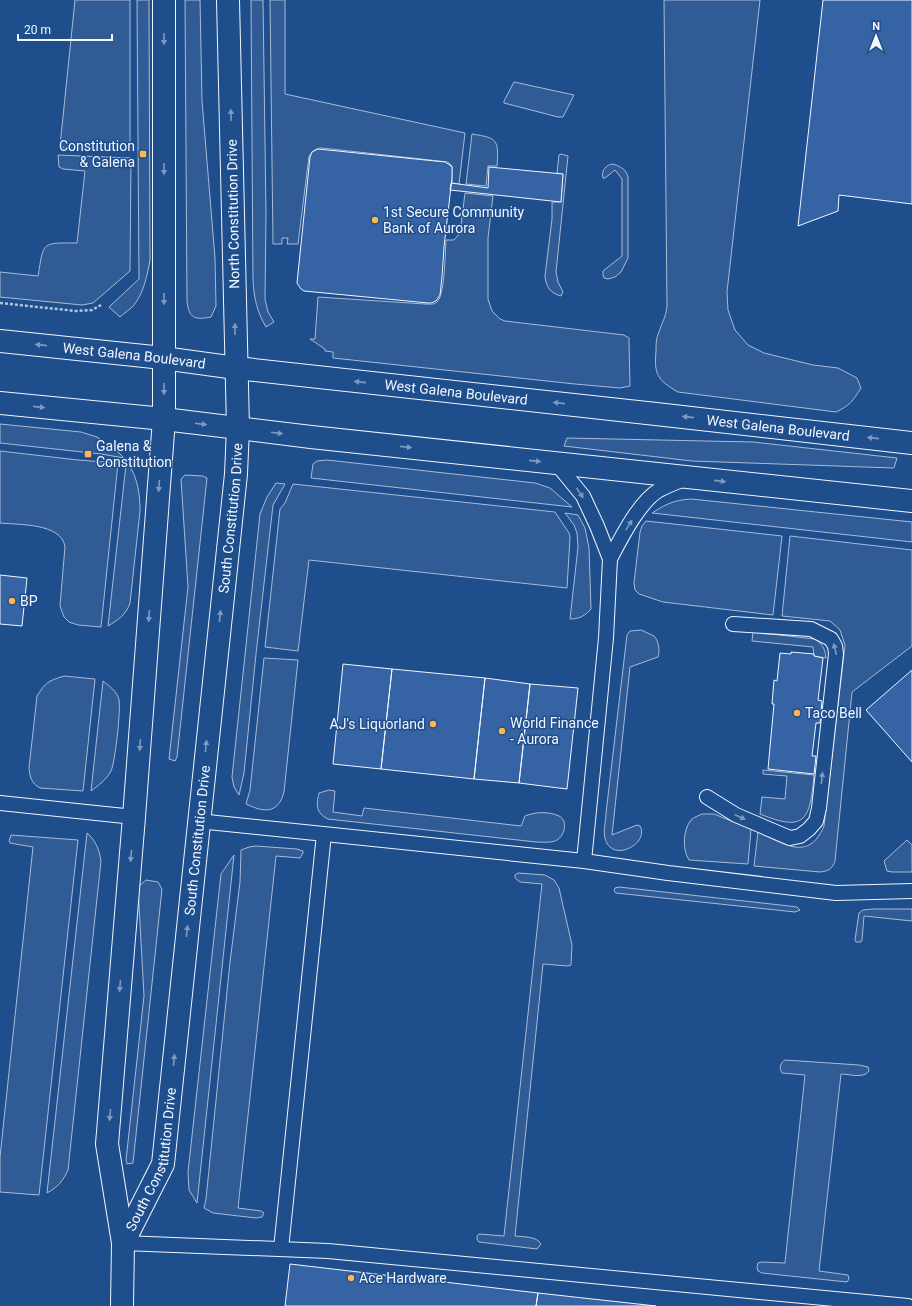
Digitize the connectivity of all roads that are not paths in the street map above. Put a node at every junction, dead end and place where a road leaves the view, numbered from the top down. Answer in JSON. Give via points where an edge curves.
{"nodes":[{"id":1,"x":164,"y":0,"type":"edge"},
{"id":2,"x":228,"y":0,"type":"edge"},
{"id":3,"x":0,"y":341,"type":"edge"},
{"id":4,"x":164,"y":358,"type":"junction"},
{"id":5,"x":236,"y":368,"type":"junction"},
{"id":6,"x":0,"y":403,"type":"edge"},
{"id":7,"x":164,"y":419,"type":"junction"},
{"id":8,"x":238,"y":428,"type":"junction"},
{"id":9,"x":912,"y":443,"type":"edge"},
{"id":10,"x":556,"y":463,"type":"junction"},
{"id":11,"x":687,"y":477,"type":"junction"},
{"id":12,"x":912,"y":501,"type":"edge"},
{"id":13,"x":610,"y":559,"type":"junction"},
{"id":14,"x":733,"y":624,"type":"dead end"},
{"id":15,"x":706,"y":797,"type":"dead end"},
{"id":16,"x":0,"y":803,"type":"edge"},
{"id":17,"x":134,"y":817,"type":"junction"},
{"id":18,"x":198,"y":821,"type":"junction"},
{"id":19,"x":324,"y":834,"type":"junction"},
{"id":20,"x":584,"y":861,"type":"junction"},
{"id":21,"x":912,"y":891,"type":"edge"},
{"id":22,"x":123,"y":1243,"type":"junction"},
{"id":23,"x":281,"y":1249,"type":"junction"},
{"id":24,"x":122,"y":1306,"type":"edge"},
{"id":25,"x":908,"y":1306,"type":"edge"}],
"edges":[{"from":1,"to":4,"type":"street","one_way":true},
{"from":5,"to":2,"type":"street","name":"North Constitution Drive","one_way":true},
{"from":4,"to":3,"type":"street","name":"West Galena Boulevard","one_way":true},
{"from":4,"to":5,"type":"street","name":"West Galena Boulevard"},
{"from":4,"to":7,"type":"street","one_way":true},
{"from":5,"to":8,"type":"street","name":"North Constitution Drive"},
{"from":9,"to":5,"type":"street","name":"West Galena Boulevard","one_way":true},
{"from":6,"to":7,"type":"street","one_way":true},
{"from":7,"to":8,"type":"street","one_way":true},
{"from":7,"to":17,"type":"street","name":"South Constitution Drive","one_way":true},
{"from":8,"to":10,"type":"street","one_way":true},
{"from":18,"to":8,"type":"street","name":"South Constitution Drive","one_way":true,"via":[[236,474]]},
{"from":10,"to":11,"type":"street"},
{"from":10,"to":13,"type":"lane","one_way":true,"via":[[583,496]]},
{"from":11,"to":12,"type":"street","one_way":true},
{"from":13,"to":11,"type":"lane","one_way":true,"via":[[633,518],[646,502],[658,491]]},
{"from":13,"to":20,"type":"lane","via":[[606,638]]},
{"from":15,"to":14,"type":"lane","one_way":true,"via":[[736,815],[790,838],[800,836],[809,829],[816,821],[819,808],[835,646],[831,639],[810,629]]},
{"from":16,"to":17,"type":"lane"},
{"from":17,"to":22,"type":"street","name":"South Constitution Drive","one_way":true,"via":[[107,1144]]},
{"from":18,"to":19,"type":"lane"},
{"from":22,"to":18,"type":"street","name":"South Constitution Drive","one_way":true,"via":[[163,1164]]},
{"from":19,"to":20,"type":"lane"},
{"from":19,"to":23,"type":"lane"},
{"from":20,"to":21,"type":"lane","via":[[836,892]]},
{"from":22,"to":23,"type":"lane"},
{"from":22,"to":24,"type":"street","name":"South Constitution Drive"},
{"from":23,"to":25,"type":"lane","via":[[328,1251]]}]}
